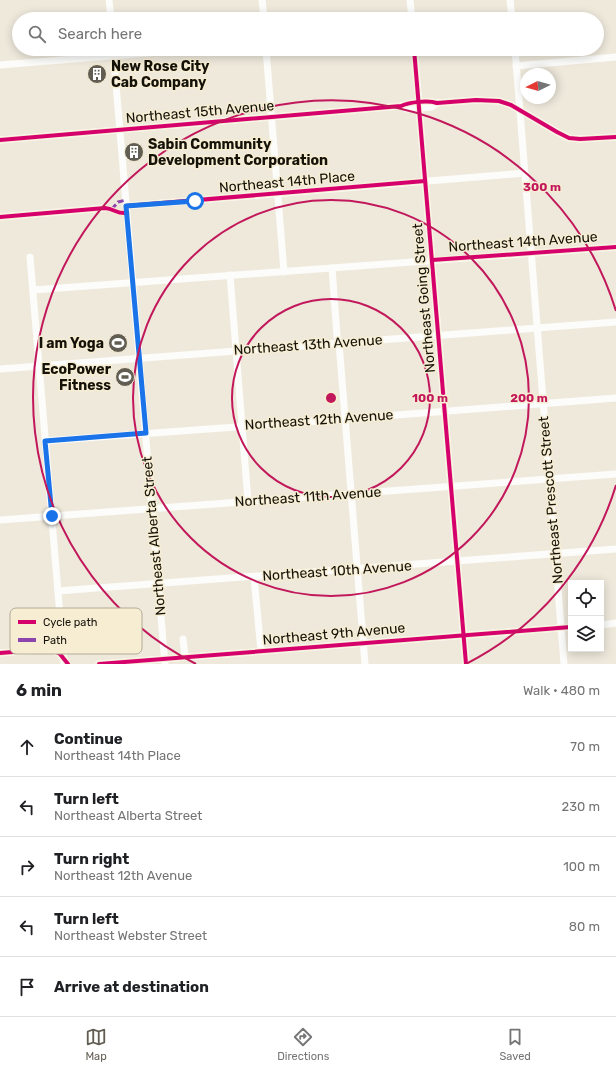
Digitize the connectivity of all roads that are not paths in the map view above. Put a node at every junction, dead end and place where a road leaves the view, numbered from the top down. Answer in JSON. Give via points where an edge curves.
{"nodes":[{"id":1,"x":109,"y":0,"type":"edge"},
{"id":2,"x":262,"y":0,"type":"edge"},
{"id":3,"x":410,"y":0,"type":"edge"},
{"id":4,"x":510,"y":0,"type":"edge"},
{"id":5,"x":110,"y":12,"type":"edge"},
{"id":6,"x":263,"y":12,"type":"edge"},
{"id":7,"x":411,"y":12,"type":"edge"},
{"id":8,"x":511,"y":12,"type":"edge"},
{"id":9,"x":79,"y":56,"type":"edge"},
{"id":10,"x":114,"y":56,"type":"edge"},
{"id":11,"x":267,"y":56,"type":"edge"},
{"id":12,"x":415,"y":56,"type":"edge"},
{"id":13,"x":515,"y":56,"type":"edge"},
{"id":14,"x":616,"y":57,"type":"edge"},
{"id":15,"x":0,"y":65,"type":"edge"},
{"id":16,"x":516,"y":66,"type":"junction"},
{"id":17,"x":419,"y":105,"type":"junction"},
{"id":18,"x":520,"y":110,"type":"junction"},
{"id":19,"x":272,"y":117,"type":"junction"},
{"id":20,"x":120,"y":130,"type":"junction"},
{"id":21,"x":616,"y":136,"type":"edge"},
{"id":22,"x":0,"y":140,"type":"edge"},
{"id":23,"x":525,"y":173,"type":"junction"},
{"id":24,"x":425,"y":182,"type":"junction"},
{"id":25,"x":278,"y":194,"type":"junction"},
{"id":26,"x":126,"y":206,"type":"junction"},
{"id":27,"x":105,"y":208,"type":"dead end"},
{"id":28,"x":0,"y":217,"type":"edge"},
{"id":29,"x":616,"y":246,"type":"edge"},
{"id":30,"x":531,"y":253,"type":"junction"},
{"id":31,"x":30,"y":257,"type":"dead end"},
{"id":32,"x":432,"y":260,"type":"junction"},
{"id":33,"x":332,"y":268,"type":"junction"},
{"id":34,"x":284,"y":272,"type":"junction"},
{"id":35,"x":230,"y":275,"type":"junction"},
{"id":36,"x":133,"y":282,"type":"junction"},
{"id":37,"x":33,"y":290,"type":"junction"},
{"id":38,"x":616,"y":322,"type":"edge"},
{"id":39,"x":537,"y":329,"type":"junction"},
{"id":40,"x":438,"y":336,"type":"junction"},
{"id":41,"x":339,"y":343,"type":"junction"},
{"id":42,"x":235,"y":351,"type":"junction"},
{"id":43,"x":140,"y":358,"type":"junction"},
{"id":44,"x":39,"y":366,"type":"junction"},
{"id":45,"x":0,"y":369,"type":"edge"},
{"id":46,"x":616,"y":398,"type":"edge"},
{"id":47,"x":543,"y":404,"type":"junction"},
{"id":48,"x":444,"y":411,"type":"junction"},
{"id":49,"x":345,"y":419,"type":"junction"},
{"id":50,"x":242,"y":426,"type":"junction"},
{"id":51,"x":146,"y":433,"type":"junction"},
{"id":52,"x":45,"y":441,"type":"junction"},
{"id":53,"x":616,"y":474,"type":"edge"},
{"id":54,"x":549,"y":479,"type":"junction"},
{"id":55,"x":451,"y":487,"type":"junction"},
{"id":56,"x":351,"y":494,"type":"junction"},
{"id":57,"x":248,"y":501,"type":"junction"},
{"id":58,"x":152,"y":509,"type":"junction"},
{"id":59,"x":52,"y":516,"type":"junction"},
{"id":60,"x":0,"y":520,"type":"edge"},
{"id":61,"x":616,"y":549,"type":"edge"},
{"id":62,"x":555,"y":554,"type":"junction"},
{"id":63,"x":457,"y":562,"type":"junction"},
{"id":64,"x":357,"y":569,"type":"junction"},
{"id":65,"x":254,"y":577,"type":"junction"},
{"id":66,"x":158,"y":584,"type":"junction"},
{"id":67,"x":58,"y":591,"type":"junction"},
{"id":68,"x":60,"y":608,"type":"edge"},
{"id":69,"x":616,"y":623,"type":"edge"},
{"id":70,"x":604,"y":624,"type":"edge"},
{"id":71,"x":568,"y":627,"type":"edge"},
{"id":72,"x":561,"y":628,"type":"junction"},
{"id":73,"x":463,"y":635,"type":"junction"},
{"id":74,"x":183,"y":639,"type":"dead end"},
{"id":75,"x":363,"y":643,"type":"junction"},
{"id":76,"x":261,"y":651,"type":"junction"},
{"id":77,"x":10,"y":652,"type":"edge"},
{"id":78,"x":0,"y":653,"type":"edge"},
{"id":79,"x":185,"y":657,"type":"junction"},
{"id":80,"x":165,"y":661,"type":"edge"},
{"id":81,"x":99,"y":664,"type":"edge"},
{"id":82,"x":365,"y":664,"type":"edge"},
{"id":83,"x":466,"y":664,"type":"edge"},
{"id":84,"x":564,"y":664,"type":"edge"}],
"edges":[{"from":1,"to":5,"type":"street"},
{"from":2,"to":6,"type":"street"},
{"from":3,"to":7,"type":"street"},
{"from":4,"to":8,"type":"street"},
{"from":9,"to":15,"type":"street"},
{"from":10,"to":20,"type":"street","name":"Northeast Alberta Street"},
{"from":11,"to":19,"type":"street"},
{"from":12,"to":17,"type":"street","name":"Northeast Going Street"},
{"from":13,"to":16,"type":"street","name":"Northeast Prescott Street"},
{"from":14,"to":16,"type":"street"},
{"from":16,"to":18,"type":"street","name":"Northeast Prescott Street"},
{"from":17,"to":18,"type":"street","name":"Northeast 15th Avenue","via":[[432,107],[437,103],[491,100]]},
{"from":17,"to":19,"type":"street","name":"Northeast 15th Avenue","via":[[407,109],[402,106]]},
{"from":17,"to":24,"type":"street","name":"Northeast Going Street"},
{"from":18,"to":21,"type":"street","name":"Northeast 15th Avenue","via":[[569,138],[580,140]]},
{"from":18,"to":23,"type":"street","name":"Northeast Prescott Street"},
{"from":19,"to":20,"type":"street","name":"Northeast 15th Avenue"},
{"from":19,"to":25,"type":"street"},
{"from":20,"to":22,"type":"street","name":"Northeast 15th Avenue"},
{"from":20,"to":26,"type":"street","name":"Northeast Alberta Street"},
{"from":23,"to":24,"type":"street","name":"Northeast 14th Place"},
{"from":23,"to":30,"type":"street","name":"Northeast Prescott Street"},
{"from":24,"to":25,"type":"street","name":"Northeast 14th Place"},
{"from":24,"to":32,"type":"street","name":"Northeast Going Street"},
{"from":25,"to":26,"type":"street","name":"Northeast 14th Place"},
{"from":25,"to":34,"type":"street"},
{"from":26,"to":36,"type":"street","name":"Northeast Alberta Street"},
{"from":27,"to":28,"type":"street"},
{"from":29,"to":30,"type":"street","name":"Northeast 14th Avenue"},
{"from":30,"to":32,"type":"street","name":"Northeast 14th Avenue"},
{"from":30,"to":39,"type":"street","name":"Northeast Prescott Street"},
{"from":31,"to":37,"type":"street"},
{"from":32,"to":33,"type":"street","name":"Northeast 14th Avenue"},
{"from":32,"to":40,"type":"street","name":"Northeast Going Street"},
{"from":33,"to":34,"type":"street","name":"Northeast 14th Avenue"},
{"from":33,"to":41,"type":"street"},
{"from":34,"to":35,"type":"street","name":"Northeast 14th Avenue"},
{"from":35,"to":36,"type":"street","name":"Northeast 14th Avenue"},
{"from":35,"to":42,"type":"street"},
{"from":36,"to":37,"type":"street","name":"Northeast 14th Avenue"},
{"from":36,"to":43,"type":"street","name":"Northeast Alberta Street"},
{"from":37,"to":44,"type":"street"},
{"from":38,"to":39,"type":"street","name":"Northeast 13th Avenue"},
{"from":39,"to":40,"type":"street","name":"Northeast 13th Avenue"},
{"from":39,"to":47,"type":"street","name":"Northeast Prescott Street"},
{"from":40,"to":41,"type":"street","name":"Northeast 13th Avenue"},
{"from":40,"to":48,"type":"street","name":"Northeast Going Street"},
{"from":41,"to":42,"type":"street","name":"Northeast 13th Avenue"},
{"from":41,"to":49,"type":"street"},
{"from":42,"to":43,"type":"street","name":"Northeast 13th Avenue"},
{"from":42,"to":50,"type":"street"},
{"from":43,"to":44,"type":"street","name":"Northeast 13th Avenue"},
{"from":43,"to":51,"type":"street","name":"Northeast Alberta Street"},
{"from":44,"to":45,"type":"street","name":"Northeast 13th Avenue"},
{"from":44,"to":52,"type":"street"},
{"from":46,"to":47,"type":"street","name":"Northeast 12th Avenue"},
{"from":47,"to":48,"type":"street","name":"Northeast 12th Avenue"},
{"from":47,"to":54,"type":"street","name":"Northeast Prescott Street"},
{"from":48,"to":49,"type":"street","name":"Northeast 12th Avenue"},
{"from":48,"to":55,"type":"street","name":"Northeast Going Street"},
{"from":49,"to":50,"type":"street","name":"Northeast 12th Avenue"},
{"from":49,"to":56,"type":"street"},
{"from":50,"to":51,"type":"street","name":"Northeast 12th Avenue"},
{"from":50,"to":57,"type":"street"},
{"from":51,"to":52,"type":"street","name":"Northeast 12th Avenue"},
{"from":51,"to":58,"type":"street","name":"Northeast Alberta Street"},
{"from":52,"to":59,"type":"street"},
{"from":53,"to":54,"type":"street","name":"Northeast 11th Avenue"},
{"from":54,"to":55,"type":"street","name":"Northeast 11th Avenue"},
{"from":54,"to":62,"type":"street","name":"Northeast Prescott Street"},
{"from":55,"to":56,"type":"street","name":"Northeast 11th Avenue"},
{"from":55,"to":63,"type":"street","name":"Northeast Going Street"},
{"from":56,"to":57,"type":"street","name":"Northeast 11th Avenue"},
{"from":56,"to":64,"type":"street"},
{"from":57,"to":58,"type":"street","name":"Northeast 11th Avenue"},
{"from":58,"to":59,"type":"street","name":"Northeast 11th Avenue"},
{"from":58,"to":66,"type":"street","name":"Northeast Alberta Street"},
{"from":59,"to":60,"type":"street","name":"Northeast 11th Avenue"},
{"from":59,"to":67,"type":"street"},
{"from":61,"to":62,"type":"street","name":"Northeast 10th Avenue"},
{"from":62,"to":63,"type":"street","name":"Northeast 10th Avenue"},
{"from":62,"to":72,"type":"street","name":"Northeast Prescott Street"},
{"from":63,"to":64,"type":"street","name":"Northeast 10th Avenue"},
{"from":63,"to":73,"type":"street","name":"Northeast Going Street"},
{"from":64,"to":65,"type":"street","name":"Northeast 10th Avenue"},
{"from":64,"to":75,"type":"street"},
{"from":65,"to":66,"type":"street","name":"Northeast 10th Avenue"},
{"from":65,"to":76,"type":"street"},
{"from":66,"to":67,"type":"street","name":"Northeast 10th Avenue"},
{"from":66,"to":80,"type":"street","name":"Northeast Alberta Street"},
{"from":67,"to":68,"type":"street"},
{"from":69,"to":70,"type":"street"},
{"from":71,"to":72,"type":"street","name":"Northeast 9th Avenue"},
{"from":72,"to":73,"type":"street","name":"Northeast 9th Avenue"},
{"from":72,"to":84,"type":"street","name":"Northeast Prescott Street"},
{"from":73,"to":75,"type":"street","name":"Northeast 9th Avenue"},
{"from":73,"to":83,"type":"street","name":"Northeast Going Street"},
{"from":74,"to":79,"type":"street"},
{"from":75,"to":76,"type":"street","name":"Northeast 9th Avenue"},
{"from":75,"to":82,"type":"street"},
{"from":76,"to":79,"type":"street","name":"Northeast 9th Avenue"},
{"from":77,"to":78,"type":"street"},
{"from":79,"to":80,"type":"street","name":"Northeast 9th Avenue"},
{"from":80,"to":81,"type":"street","name":"Northeast 9th Avenue"}]}
